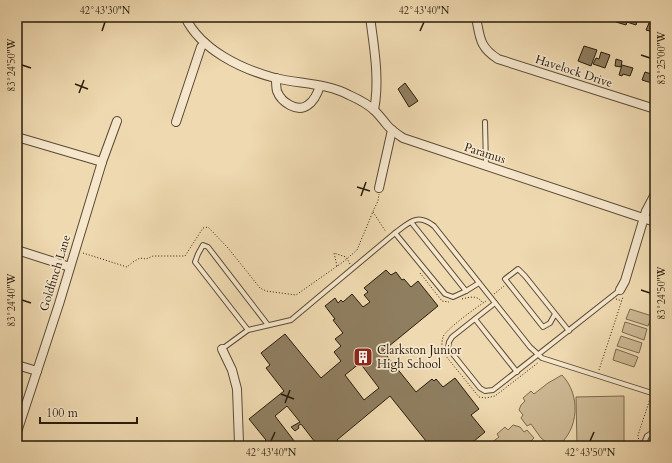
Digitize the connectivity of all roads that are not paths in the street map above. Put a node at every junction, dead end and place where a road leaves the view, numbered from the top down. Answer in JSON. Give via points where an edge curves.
{"nodes":[{"id":1,"x":185,"y":17,"type":"edge"},
{"id":2,"x":370,"y":17,"type":"edge"},
{"id":3,"x":476,"y":17,"type":"edge"},
{"id":4,"x":205,"y":43,"type":"junction"},
{"id":5,"x":276,"y":78,"type":"junction"},
{"id":6,"x":320,"y":86,"type":"junction"},
{"id":7,"x":655,"y":109,"type":"edge"},
{"id":8,"x":374,"y":110,"type":"junction"},
{"id":9,"x":117,"y":121,"type":"dead end"},
{"id":10,"x":176,"y":122,"type":"dead end"},
{"id":11,"x":485,"y":122,"type":"dead end"},
{"id":12,"x":392,"y":130,"type":"junction"},
{"id":13,"x":17,"y":138,"type":"edge"},
{"id":14,"x":102,"y":162,"type":"junction"},
{"id":15,"x":486,"y":166,"type":"junction"},
{"id":16,"x":379,"y":188,"type":"road end"},
{"id":17,"x":655,"y":194,"type":"edge"},
{"id":18,"x":644,"y":218,"type":"junction"},
{"id":19,"x":411,"y":222,"type":"junction"},
{"id":20,"x":655,"y":222,"type":"edge"},
{"id":21,"x":395,"y":233,"type":"junction"},
{"id":22,"x":17,"y":250,"type":"edge"},
{"id":23,"x":70,"y":267,"type":"junction"},
{"id":24,"x":480,"y":283,"type":"junction"},
{"id":25,"x":466,"y":291,"type":"junction"},
{"id":26,"x":622,"y":293,"type":"joint"},
{"id":27,"x":495,"y":303,"type":"junction"},
{"id":28,"x":555,"y":314,"type":"junction"},
{"id":29,"x":475,"y":319,"type":"junction"},
{"id":30,"x":268,"y":325,"type":"junction"},
{"id":31,"x":248,"y":330,"type":"junction"},
{"id":32,"x":569,"y":331,"type":"junction"},
{"id":33,"x":222,"y":350,"type":"joint"},
{"id":34,"x":538,"y":355,"type":"junction"},
{"id":35,"x":17,"y":365,"type":"edge"},
{"id":36,"x":37,"y":371,"type":"junction"},
{"id":37,"x":517,"y":372,"type":"junction"},
{"id":38,"x":655,"y":394,"type":"edge"},
{"id":39,"x":655,"y":431,"type":"edge"},
{"id":40,"x":17,"y":432,"type":"edge"},
{"id":41,"x":240,"y":446,"type":"edge"},
{"id":42,"x":645,"y":446,"type":"edge"}],
"edges":[{"from":1,"to":4,"type":"street","name":"Paramus","via":[[193,32]]},
{"from":2,"to":8,"type":"street","via":[[376,62],[377,96]]},
{"from":3,"to":7,"type":"street","name":"Havelock Drive","via":[[483,46],[498,59]]},
{"from":4,"to":5,"type":"street","name":"Paramus","via":[[219,55],[236,64]]},
{"from":4,"to":10,"type":"street"},
{"from":5,"to":6,"type":"street","name":"Paramus"},
{"from":5,"to":6,"type":"street","via":[[279,96],[292,106],[301,108],[308,105]]},
{"from":6,"to":8,"type":"street","name":"Paramus","via":[[348,94]]},
{"from":8,"to":12,"type":"street","name":"Paramus"},
{"from":9,"to":14,"type":"street","name":"Goldfinch Lane"},
{"from":11,"to":15,"type":"lane"},
{"from":12,"to":15,"type":"street","name":"Paramus","via":[[412,142]]},
{"from":12,"to":16,"type":"street"},
{"from":13,"to":14,"type":"street"},
{"from":14,"to":23,"type":"street","name":"Goldfinch Lane"},
{"from":15,"to":18,"type":"street","name":"Paramus"},
{"from":17,"to":18,"type":"street"},
{"from":18,"to":20,"type":"street","name":"Paramus"},
{"from":18,"to":26,"type":"street"},
{"from":19,"to":21,"type":"lane"},
{"from":19,"to":24,"type":"lane","via":[[421,219],[434,226]]},
{"from":19,"to":25,"type":"lane"},
{"from":21,"to":25,"type":"lane","via":[[445,294],[453,297]]},
{"from":21,"to":30,"type":"lane","via":[[291,320]]},
{"from":22,"to":23,"type":"street"},
{"from":23,"to":36,"type":"street","name":"Goldfinch Lane"},
{"from":24,"to":25,"type":"lane"},
{"from":24,"to":27,"type":"lane"},
{"from":26,"to":32,"type":"lane"},
{"from":27,"to":29,"type":"lane"},
{"from":27,"to":34,"type":"lane"},
{"from":28,"to":28,"type":"lane","via":[[518,269],[505,279],[543,327],[550,323]]},
{"from":28,"to":32,"type":"lane"},
{"from":29,"to":37,"type":"lane"},
{"from":29,"to":37,"type":"lane","via":[[452,337],[448,348],[450,353],[485,391],[493,390]]},
{"from":30,"to":31,"type":"lane"},
{"from":30,"to":31,"type":"lane","via":[[208,247],[203,245],[196,262]]},
{"from":31,"to":33,"type":"lane"},
{"from":32,"to":34,"type":"lane"},
{"from":33,"to":41,"type":"street","via":[[232,370],[237,389]]},
{"from":34,"to":37,"type":"lane"},
{"from":34,"to":38,"type":"lane"},
{"from":35,"to":36,"type":"street"},
{"from":36,"to":40,"type":"street","name":"Goldfinch Lane"},
{"from":39,"to":42,"type":"lane","via":[[646,436]]}]}
